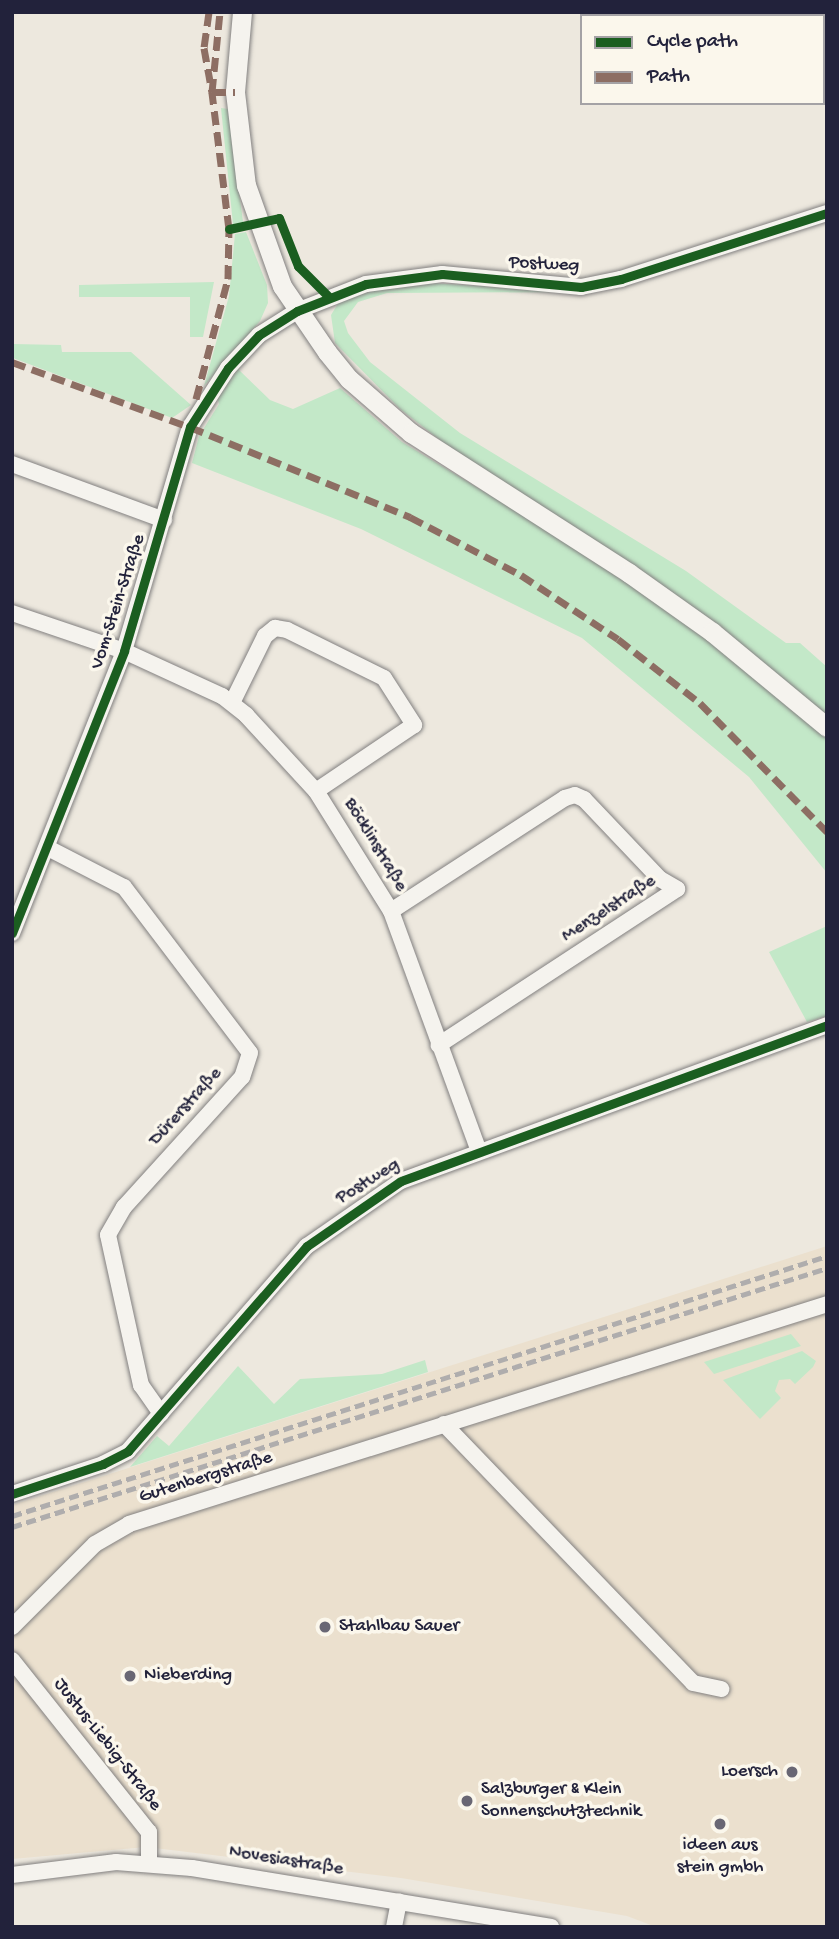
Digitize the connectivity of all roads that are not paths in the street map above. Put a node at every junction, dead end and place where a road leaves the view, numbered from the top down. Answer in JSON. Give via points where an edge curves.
{"nodes":[{"id":1,"x":242,"y":12,"type":"edge"},
{"id":2,"x":827,"y":213,"type":"edge"},
{"id":3,"x":297,"y":311,"type":"junction"},
{"id":4,"x":12,"y":464,"type":"edge"},
{"id":5,"x":164,"y":520,"type":"junction"},
{"id":6,"x":12,"y":613,"type":"edge"},
{"id":7,"x":124,"y":650,"type":"junction"},
{"id":8,"x":232,"y":703,"type":"junction"},
{"id":9,"x":827,"y":727,"type":"edge"},
{"id":10,"x":316,"y":791,"type":"junction"},
{"id":11,"x":48,"y":848,"type":"junction"},
{"id":12,"x":391,"y":911,"type":"junction"},
{"id":13,"x":12,"y":933,"type":"edge"},
{"id":14,"x":827,"y":1026,"type":"edge"},
{"id":15,"x":439,"y":1045,"type":"junction"},
{"id":16,"x":478,"y":1149,"type":"junction"},
{"id":17,"x":827,"y":1304,"type":"edge"},
{"id":18,"x":161,"y":1414,"type":"junction"},
{"id":19,"x":444,"y":1424,"type":"junction"},
{"id":20,"x":12,"y":1494,"type":"edge"},
{"id":21,"x":12,"y":1627,"type":"edge"},
{"id":22,"x":12,"y":1660,"type":"edge"},
{"id":23,"x":721,"y":1689,"type":"dead end"},
{"id":24,"x":149,"y":1864,"type":"junction"},
{"id":25,"x":12,"y":1875,"type":"edge"},
{"id":26,"x":398,"y":1901,"type":"junction"},
{"id":27,"x":394,"y":1927,"type":"edge"},
{"id":28,"x":551,"y":1927,"type":"edge"}],
"edges":[{"from":1,"to":3,"type":"street","via":[[235,92],[246,185],[270,257]]},
{"from":2,"to":3,"type":"street","name":"Postweg","via":[[621,279],[558,286],[442,274],[411,276],[366,284]]},
{"from":3,"to":5,"type":"street","name":"Vom-Stein-Straße","via":[[259,335],[228,368],[203,405],[190,427]]},
{"from":3,"to":9,"type":"street","via":[[349,379],[411,433],[629,573],[733,648]]},
{"from":4,"to":5,"type":"street"},
{"from":5,"to":7,"type":"street","name":"Vom-Stein-Straße"},
{"from":6,"to":7,"type":"street","name":"Böcklinstraße"},
{"from":7,"to":8,"type":"street","name":"Böcklinstraße"},
{"from":7,"to":11,"type":"street","name":"Vom-Stein-Straße"},
{"from":8,"to":10,"type":"street","name":"Böcklinstraße"},
{"from":8,"to":10,"type":"street","via":[[265,636],[275,628],[384,678],[414,725]]},
{"from":10,"to":12,"type":"street","name":"Böcklinstraße"},
{"from":11,"to":13,"type":"street","name":"Vom-Stein-Straße"},
{"from":11,"to":18,"type":"street","name":"Dürerstraße","via":[[124,887],[250,1053],[242,1077],[124,1207],[108,1234],[141,1385]]},
{"from":12,"to":15,"type":"street","name":"Böcklinstraße"},
{"from":12,"to":15,"type":"street","name":"Menzelstraße","via":[[575,795],[660,879],[677,889]]},
{"from":14,"to":16,"type":"street","name":"Postweg"},
{"from":15,"to":16,"type":"street","name":"Böcklinstraße"},
{"from":16,"to":18,"type":"street","name":"Postweg","via":[[401,1181],[315,1239]]},
{"from":17,"to":19,"type":"street","name":"Gutenbergstraße"},
{"from":18,"to":20,"type":"street","name":"Postweg","via":[[135,1444],[112,1461]]},
{"from":19,"to":21,"type":"street","name":"Gutenbergstraße","via":[[120,1528],[95,1544]]},
{"from":19,"to":23,"type":"street","via":[[694,1683]]},
{"from":22,"to":24,"type":"street","name":"Justus-Liebig-Straße","via":[[149,1832]]},
{"from":24,"to":25,"type":"street","name":"Novesiastraße","via":[[87,1864]]},
{"from":24,"to":26,"type":"street","name":"Novesiastraße"},
{"from":26,"to":27,"type":"street"},
{"from":26,"to":28,"type":"street","name":"Novesiastraße"}]}
